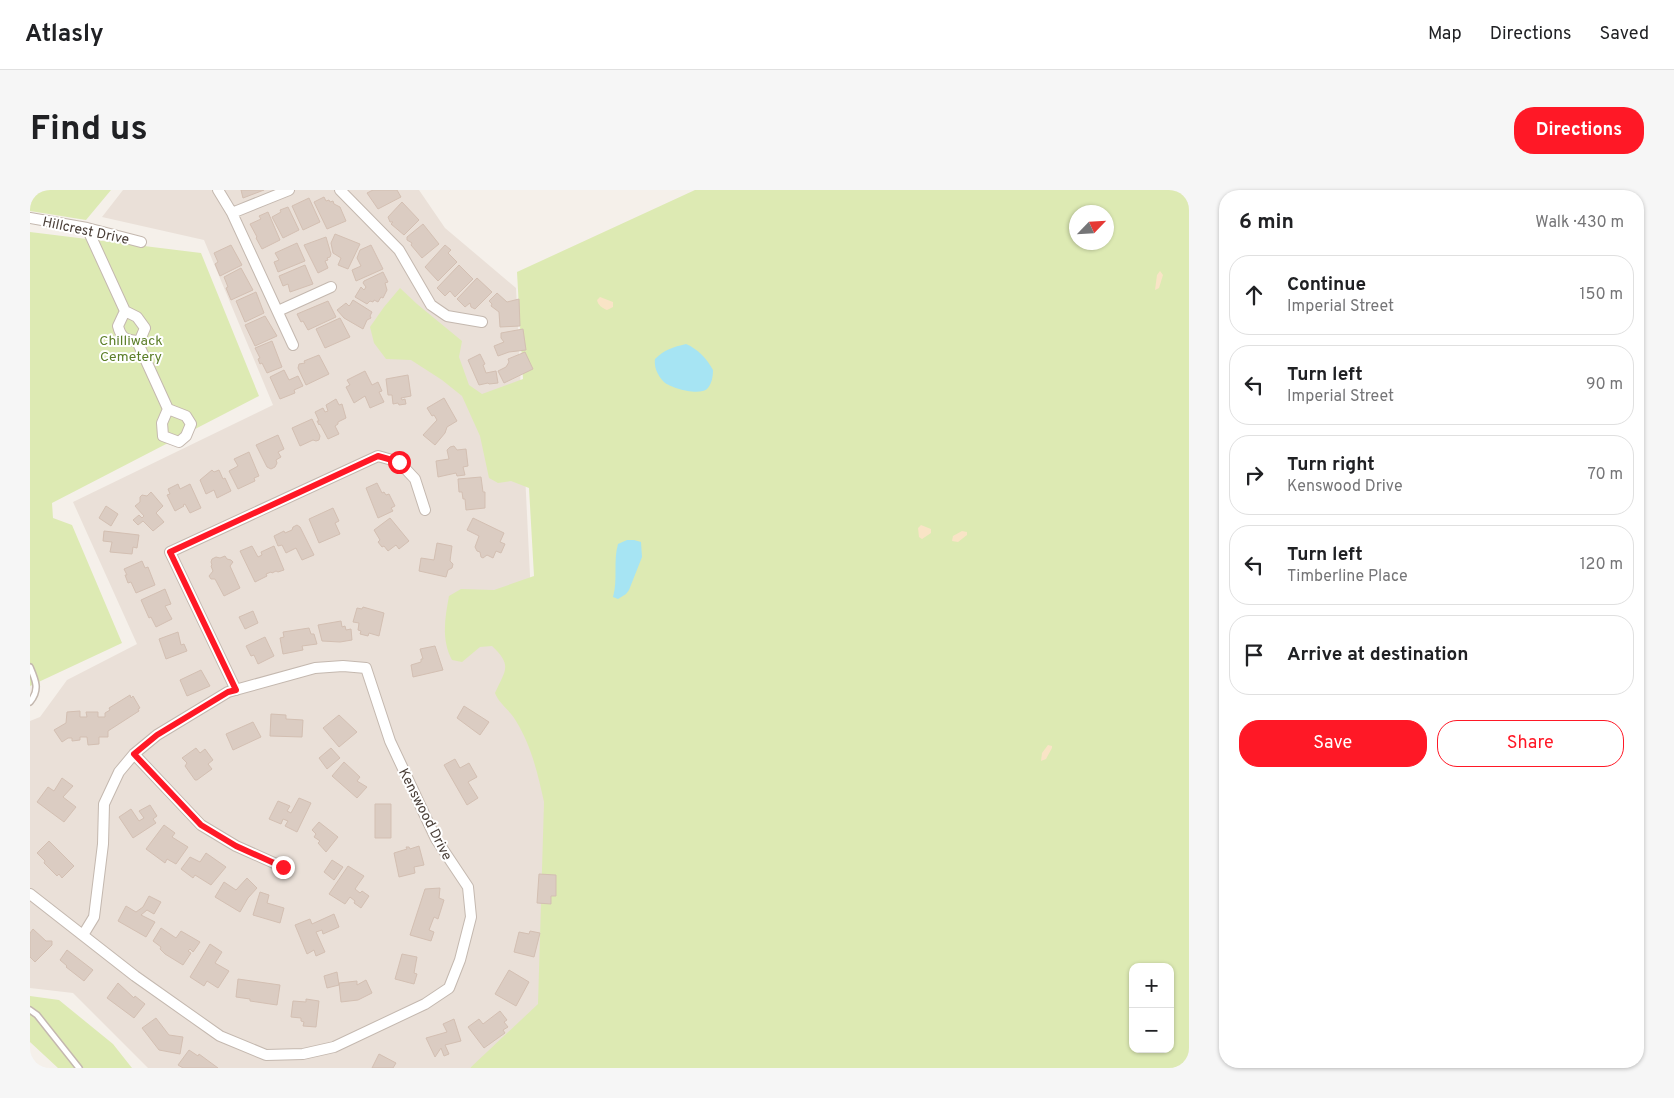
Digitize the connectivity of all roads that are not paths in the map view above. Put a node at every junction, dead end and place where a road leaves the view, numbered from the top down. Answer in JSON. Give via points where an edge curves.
{"nodes":[{"id":1,"x":218,"y":190,"type":"edge"},
{"id":2,"x":289,"y":190,"type":"edge"},
{"id":3,"x":340,"y":190,"type":"edge"},
{"id":4,"x":232,"y":213,"type":"junction"},
{"id":5,"x":30,"y":218,"type":"edge"},
{"id":6,"x":87,"y":228,"type":"junction"},
{"id":7,"x":141,"y":242,"type":"dead end"},
{"id":8,"x":331,"y":287,"type":"dead end"},
{"id":9,"x":125,"y":311,"type":"junction"},
{"id":10,"x":278,"y":311,"type":"junction"},
{"id":11,"x":482,"y":322,"type":"dead end"},
{"id":12,"x":137,"y":342,"type":"junction"},
{"id":13,"x":293,"y":345,"type":"dead end"},
{"id":14,"x":168,"y":409,"type":"dead end"},
{"id":15,"x":425,"y":510,"type":"dead end"},
{"id":16,"x":30,"y":668,"type":"edge"},
{"id":17,"x":236,"y":690,"type":"junction"},
{"id":18,"x":30,"y":702,"type":"edge"},
{"id":19,"x":134,"y":754,"type":"junction"},
{"id":20,"x":283,"y":867,"type":"dead end"},
{"id":21,"x":30,"y":894,"type":"edge"},
{"id":22,"x":83,"y":935,"type":"junction"},
{"id":23,"x":30,"y":1010,"type":"edge"},
{"id":24,"x":80,"y":1068,"type":"edge"}],
"edges":[{"from":1,"to":4,"type":"street"},
{"from":2,"to":4,"type":"street"},
{"from":3,"to":11,"type":"street","via":[[399,250],[431,305],[448,316]]},
{"from":4,"to":10,"type":"street"},
{"from":5,"to":6,"type":"street","name":"Hillcrest Drive"},
{"from":6,"to":7,"type":"street","name":"Hillcrest Drive"},
{"from":6,"to":9,"type":"street"},
{"from":8,"to":10,"type":"street"},
{"from":9,"to":12,"type":"street","via":[[137,317],[145,328]]},
{"from":9,"to":12,"type":"street","via":[[118,326],[120,336]]},
{"from":10,"to":13,"type":"street"},
{"from":12,"to":14,"type":"street"},
{"from":15,"to":17,"type":"street","via":[[415,479],[399,462],[378,456],[170,552]]},
{"from":16,"to":18,"type":"lane","via":[[38,689]]},
{"from":17,"to":19,"type":"street","name":"Kenswood Drive","via":[[157,735]]},
{"from":17,"to":22,"type":"street","name":"Kenswood Drive","via":[[316,668],[366,668],[390,741],[436,839],[468,887],[471,917],[449,988],[425,1004],[334,1047],[304,1054],[266,1055],[220,1036]]},
{"from":19,"to":20,"type":"street","via":[[201,825],[236,846]]},
{"from":19,"to":22,"type":"street","name":"Kenswood Drive","via":[[119,772],[104,804],[103,844],[94,917]]},
{"from":21,"to":22,"type":"street","name":"Kenswood Drive"},
{"from":23,"to":24,"type":"lane"}]}
